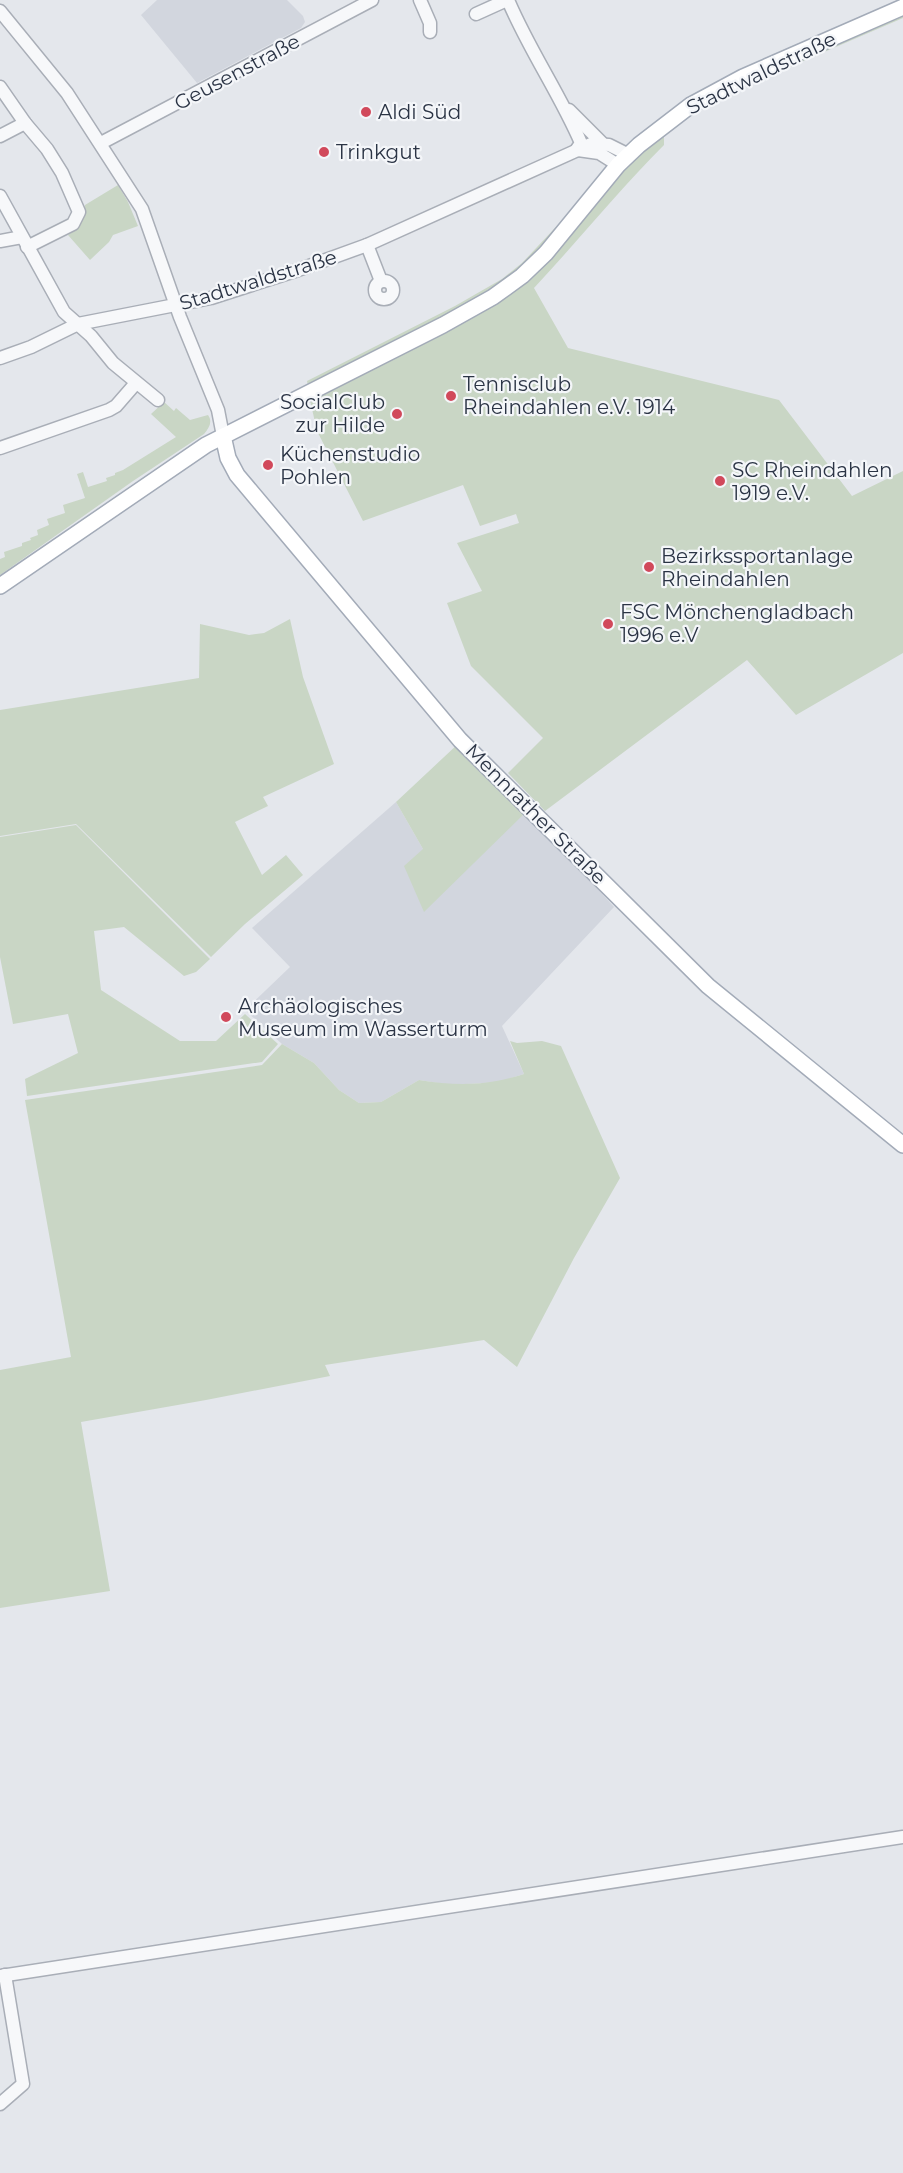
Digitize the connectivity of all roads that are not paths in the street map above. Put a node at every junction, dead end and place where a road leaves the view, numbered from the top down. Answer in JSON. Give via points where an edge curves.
{"nodes":[{"id":1,"x":372,"y":0,"type":"edge"},
{"id":2,"x":420,"y":0,"type":"edge"},
{"id":3,"x":507,"y":0,"type":"edge"},
{"id":4,"x":903,"y":7,"type":"edge"},
{"id":5,"x":0,"y":11,"type":"edge"},
{"id":6,"x":475,"y":12,"type":"dead end"},
{"id":7,"x":430,"y":32,"type":"dead end"},
{"id":8,"x":0,"y":87,"type":"edge"},
{"id":9,"x":564,"y":106,"type":"junction"},
{"id":10,"x":25,"y":123,"type":"junction"},
{"id":11,"x":0,"y":136,"type":"edge"},
{"id":12,"x":101,"y":143,"type":"junction"},
{"id":13,"x":602,"y":143,"type":"junction"},
{"id":14,"x":577,"y":150,"type":"junction"},
{"id":15,"x":624,"y":160,"type":"junction"},
{"id":16,"x":0,"y":196,"type":"edge"},
{"id":17,"x":0,"y":241,"type":"edge"},
{"id":18,"x":24,"y":242,"type":"junction"},
{"id":19,"x":367,"y":245,"type":"junction"},
{"id":20,"x":381,"y":281,"type":"dead end"},
{"id":21,"x":175,"y":305,"type":"junction"},
{"id":22,"x":78,"y":324,"type":"junction"},
{"id":23,"x":0,"y":358,"type":"edge"},
{"id":24,"x":136,"y":383,"type":"junction"},
{"id":25,"x":158,"y":400,"type":"dead end"},
{"id":26,"x":223,"y":436,"type":"junction"},
{"id":27,"x":0,"y":448,"type":"edge"},
{"id":28,"x":0,"y":586,"type":"edge"},
{"id":29,"x":903,"y":1145,"type":"edge"},
{"id":30,"x":903,"y":1837,"type":"edge"},
{"id":31,"x":2,"y":1975,"type":"edge"},
{"id":32,"x":0,"y":2104,"type":"edge"}],
"edges":[{"from":1,"to":12,"type":"street","name":"Geusenstraße"},
{"from":2,"to":7,"type":"street"},
{"from":3,"to":6,"type":"street"},
{"from":3,"to":9,"type":"street"},
{"from":4,"to":15,"type":"main road","name":"Stadtwaldstraße","via":[[702,98],[669,120]]},
{"from":5,"to":12,"type":"street","via":[[67,93]]},
{"from":8,"to":10,"type":"street"},
{"from":9,"to":13,"type":"street"},
{"from":9,"to":14,"type":"street","via":[[581,143]]},
{"from":10,"to":11,"type":"street"},
{"from":10,"to":18,"type":"street","via":[[62,173],[79,212],[73,224]]},
{"from":12,"to":21,"type":"street","via":[[142,208]]},
{"from":13,"to":14,"type":"street","name":"Stadtwaldstraße"},
{"from":13,"to":15,"type":"street"},
{"from":14,"to":15,"type":"street"},
{"from":14,"to":19,"type":"street","name":"Stadtwaldstraße"},
{"from":15,"to":26,"type":"main road","name":"Stadtwaldstraße","via":[[546,253],[493,297]]},
{"from":16,"to":18,"type":"street"},
{"from":17,"to":18,"type":"street"},
{"from":18,"to":22,"type":"street","via":[[64,312]]},
{"from":19,"to":20,"type":"street"},
{"from":19,"to":21,"type":"street","name":"Stadtwaldstraße","via":[[222,294]]},
{"from":21,"to":22,"type":"street","name":"Stadtwaldstraße"},
{"from":21,"to":26,"type":"street","via":[[218,410]]},
{"from":22,"to":23,"type":"street","name":"Stadtwaldstraße"},
{"from":22,"to":24,"type":"street"},
{"from":24,"to":25,"type":"street"},
{"from":24,"to":27,"type":"street","via":[[109,410]]},
{"from":26,"to":28,"type":"main road","name":"Stadtwaldstraße"},
{"from":26,"to":29,"type":"main road","name":"Mennrather Straße","via":[[228,459],[237,475],[460,740],[708,986]]},
{"from":30,"to":31,"type":"street"},
{"from":31,"to":32,"type":"street","via":[[23,2084]]}]}
